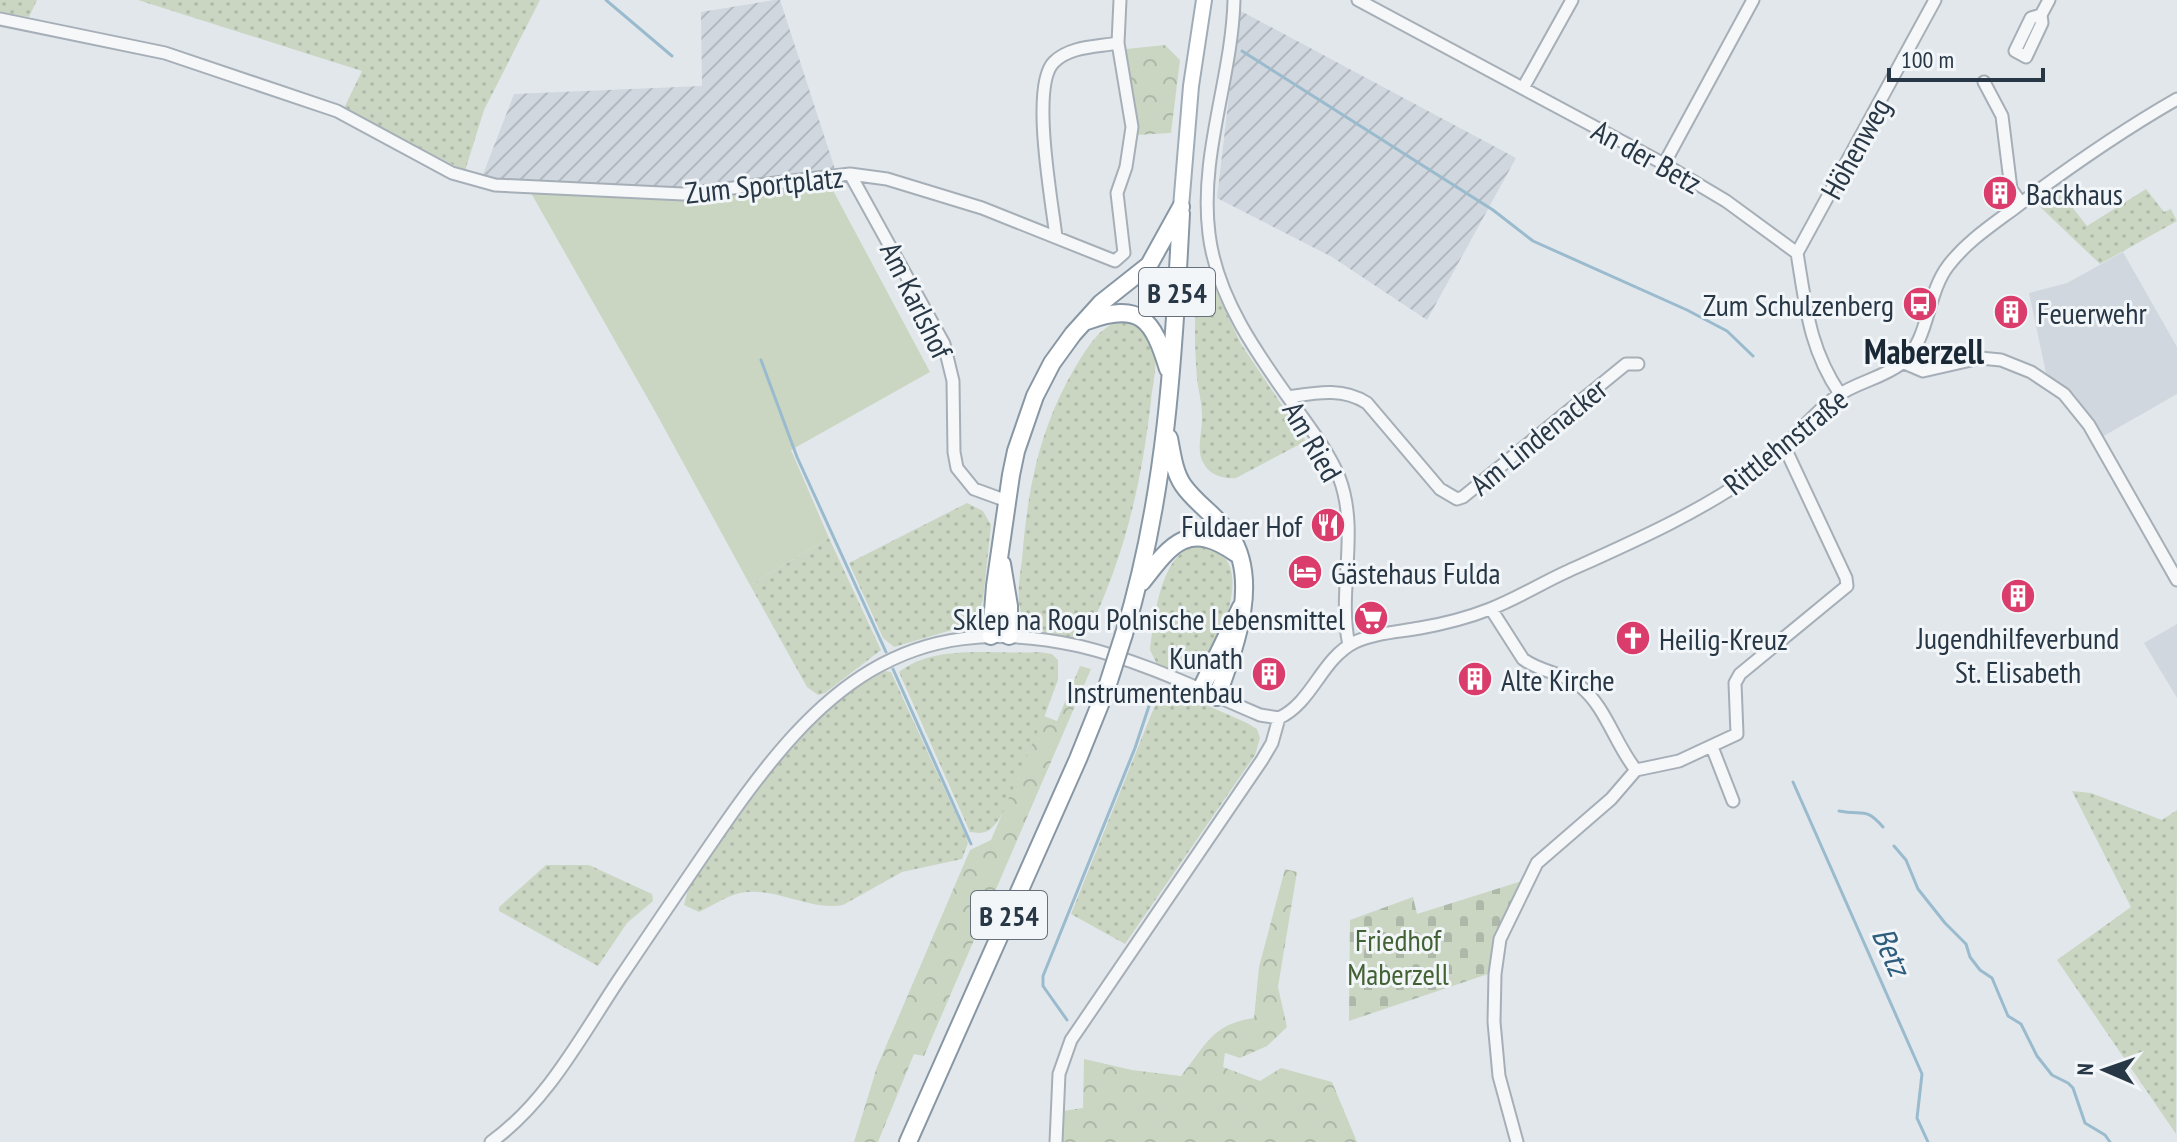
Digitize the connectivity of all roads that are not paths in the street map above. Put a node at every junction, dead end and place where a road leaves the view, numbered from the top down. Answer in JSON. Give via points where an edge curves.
{"nodes":[{"id":1,"x":1120,"y":0,"type":"edge"},
{"id":2,"x":1204,"y":0,"type":"edge"},
{"id":3,"x":1234,"y":0,"type":"edge"},
{"id":4,"x":1358,"y":0,"type":"edge"},
{"id":5,"x":1572,"y":0,"type":"edge"},
{"id":6,"x":1753,"y":0,"type":"edge"},
{"id":7,"x":1935,"y":0,"type":"edge"},
{"id":8,"x":2049,"y":0,"type":"edge"},
{"id":9,"x":2041,"y":15,"type":"dead end"},
{"id":10,"x":0,"y":19,"type":"edge"},
{"id":11,"x":1118,"y":43,"type":"junction"},
{"id":12,"x":1984,"y":82,"type":"dead end"},
{"id":13,"x":1523,"y":88,"type":"junction"},
{"id":14,"x":2177,"y":99,"type":"edge"},
{"id":15,"x":1664,"y":164,"type":"junction"},
{"id":16,"x":850,"y":174,"type":"junction"},
{"id":17,"x":2021,"y":203,"type":"junction"},
{"id":18,"x":1181,"y":207,"type":"junction"},
{"id":19,"x":1056,"y":237,"type":"junction"},
{"id":20,"x":1797,"y":253,"type":"junction"},
{"id":21,"x":1085,"y":322,"type":"junction"},
{"id":22,"x":1902,"y":362,"type":"junction"},
{"id":23,"x":1638,"y":364,"type":"dead end"},
{"id":24,"x":1171,"y":378,"type":"junction"},
{"id":25,"x":1840,"y":394,"type":"junction"},
{"id":26,"x":1288,"y":397,"type":"junction"},
{"id":27,"x":1166,"y":427,"type":"junction"},
{"id":28,"x":1785,"y":448,"type":"junction"},
{"id":29,"x":1007,"y":501,"type":"junction"},
{"id":30,"x":1237,"y":554,"type":"junction"},
{"id":31,"x":1001,"y":559,"type":"junction"},
{"id":32,"x":2177,"y":580,"type":"edge"},
{"id":33,"x":1138,"y":588,"type":"junction"},
{"id":34,"x":1241,"y":606,"type":"junction"},
{"id":35,"x":1491,"y":609,"type":"junction"},
{"id":36,"x":991,"y":636,"type":"junction"},
{"id":37,"x":1009,"y":636,"type":"junction"},
{"id":38,"x":1349,"y":645,"type":"junction"},
{"id":39,"x":1201,"y":689,"type":"junction"},
{"id":40,"x":1217,"y":697,"type":"junction"},
{"id":41,"x":1279,"y":718,"type":"junction"},
{"id":42,"x":1712,"y":747,"type":"junction"},
{"id":43,"x":1636,"y":770,"type":"junction"},
{"id":44,"x":1733,"y":801,"type":"dead end"},
{"id":45,"x":491,"y":1142,"type":"edge"},
{"id":46,"x":908,"y":1142,"type":"edge"},
{"id":47,"x":1056,"y":1142,"type":"edge"},
{"id":48,"x":1517,"y":1142,"type":"edge"}],
"edges":[{"from":1,"to":11,"type":"street"},
{"from":2,"to":18,"type":"main road","number":"B 254"},
{"from":3,"to":26,"type":"street","name":"Am Ried","via":[[1212,147],[1209,233],[1225,290],[1248,337]]},
{"from":4,"to":13,"type":"street","name":"An der Betz"},
{"from":5,"to":13,"type":"street"},
{"from":6,"to":15,"type":"street"},
{"from":7,"to":20,"type":"street","name":"Höhenweg"},
{"from":8,"to":9,"type":"street"},
{"from":10,"to":16,"type":"street","name":"Zum Sportplatz","via":[[179,58],[337,111],[452,173],[495,185],[683,194]]},
{"from":11,"to":19,"type":"street","via":[[1069,51],[1052,63],[1043,85]]},
{"from":11,"to":19,"type":"street","name":"Zum Sportplatz","via":[[1132,127],[1117,193],[1124,253],[1115,261]]},
{"from":12,"to":17,"type":"street","via":[[2002,116],[2011,189]]},
{"from":13,"to":15,"type":"street","name":"An der Betz"},
{"from":14,"to":17,"type":"street"},
{"from":15,"to":20,"type":"street","name":"An der Betz"},
{"from":16,"to":19,"type":"street","name":"Zum Sportplatz","via":[[887,179],[982,208]]},
{"from":16,"to":29,"type":"street","name":"Am Karlshof","via":[[944,344],[953,381],[957,468],[974,489]]},
{"from":17,"to":22,"type":"street","via":[[1948,265],[1918,341]]},
{"from":18,"to":21,"type":"highway","via":[[1149,265]]},
{"from":18,"to":24,"type":"highway","number":"B 254"},
{"from":20,"to":25,"type":"street","via":[[1813,338],[1823,369]]},
{"from":21,"to":24,"type":"highway","via":[[1114,312],[1142,318],[1156,333]]},
{"from":21,"to":29,"type":"highway","via":[[1063,347],[1035,396],[1016,451]]},
{"from":22,"to":25,"type":"street","name":"Rittlehnstraße"},
{"from":22,"to":32,"type":"street","via":[[1923,371],[1991,358],[2050,383],[2089,425]]},
{"from":23,"to":26,"type":"street","name":"Am Lindenacker","via":[[1626,364],[1457,499],[1440,489],[1358,397],[1328,392]]},
{"from":24,"to":27,"type":"highway","number":"B 254"},
{"from":25,"to":28,"type":"street","name":"Rittlehnstraße"},
{"from":26,"to":38,"type":"street","name":"Am Ried","via":[[1340,479],[1348,522],[1344,625]]},
{"from":27,"to":30,"type":"highway","via":[[1179,478],[1231,537]]},
{"from":27,"to":33,"type":"highway","number":"B 254"},
{"from":28,"to":35,"type":"street","name":"Rittlehnstraße","via":[[1707,502]]},
{"from":28,"to":42,"type":"street","via":[[1847,586],[1740,674],[1735,686],[1737,734]]},
{"from":29,"to":31,"type":"highway"},
{"from":30,"to":33,"type":"highway","via":[[1215,540],[1188,538],[1171,546]]},
{"from":30,"to":34,"type":"highway","via":[[1243,577]]},
{"from":31,"to":36,"type":"highway"},
{"from":31,"to":37,"type":"highway"},
{"from":33,"to":46,"type":"highway","number":"B 254","bridge":true,"via":[[1073,772]]},
{"from":34,"to":39,"type":"highway"},
{"from":34,"to":40,"type":"highway","via":[[1241,629]]},
{"from":35,"to":38,"type":"street","name":"Rittlehnstraße"},
{"from":35,"to":43,"type":"street","via":[[1523,659],[1590,694]]},
{"from":36,"to":37,"type":"street"},
{"from":36,"to":45,"type":"street","via":[[948,639],[887,661],[841,690],[795,732],[751,786],[538,1097]]},
{"from":37,"to":39,"type":"street","via":[[1096,651]]},
{"from":38,"to":41,"type":"street","via":[[1307,695]]},
{"from":39,"to":40,"type":"street"},
{"from":40,"to":41,"type":"street"},
{"from":41,"to":47,"type":"street","via":[[1262,760],[1071,1040],[1059,1074]]},
{"from":42,"to":43,"type":"street"},
{"from":42,"to":44,"type":"street"},
{"from":43,"to":48,"type":"street","via":[[1611,799],[1537,863],[1500,939],[1494,1022],[1499,1076]]}]}
